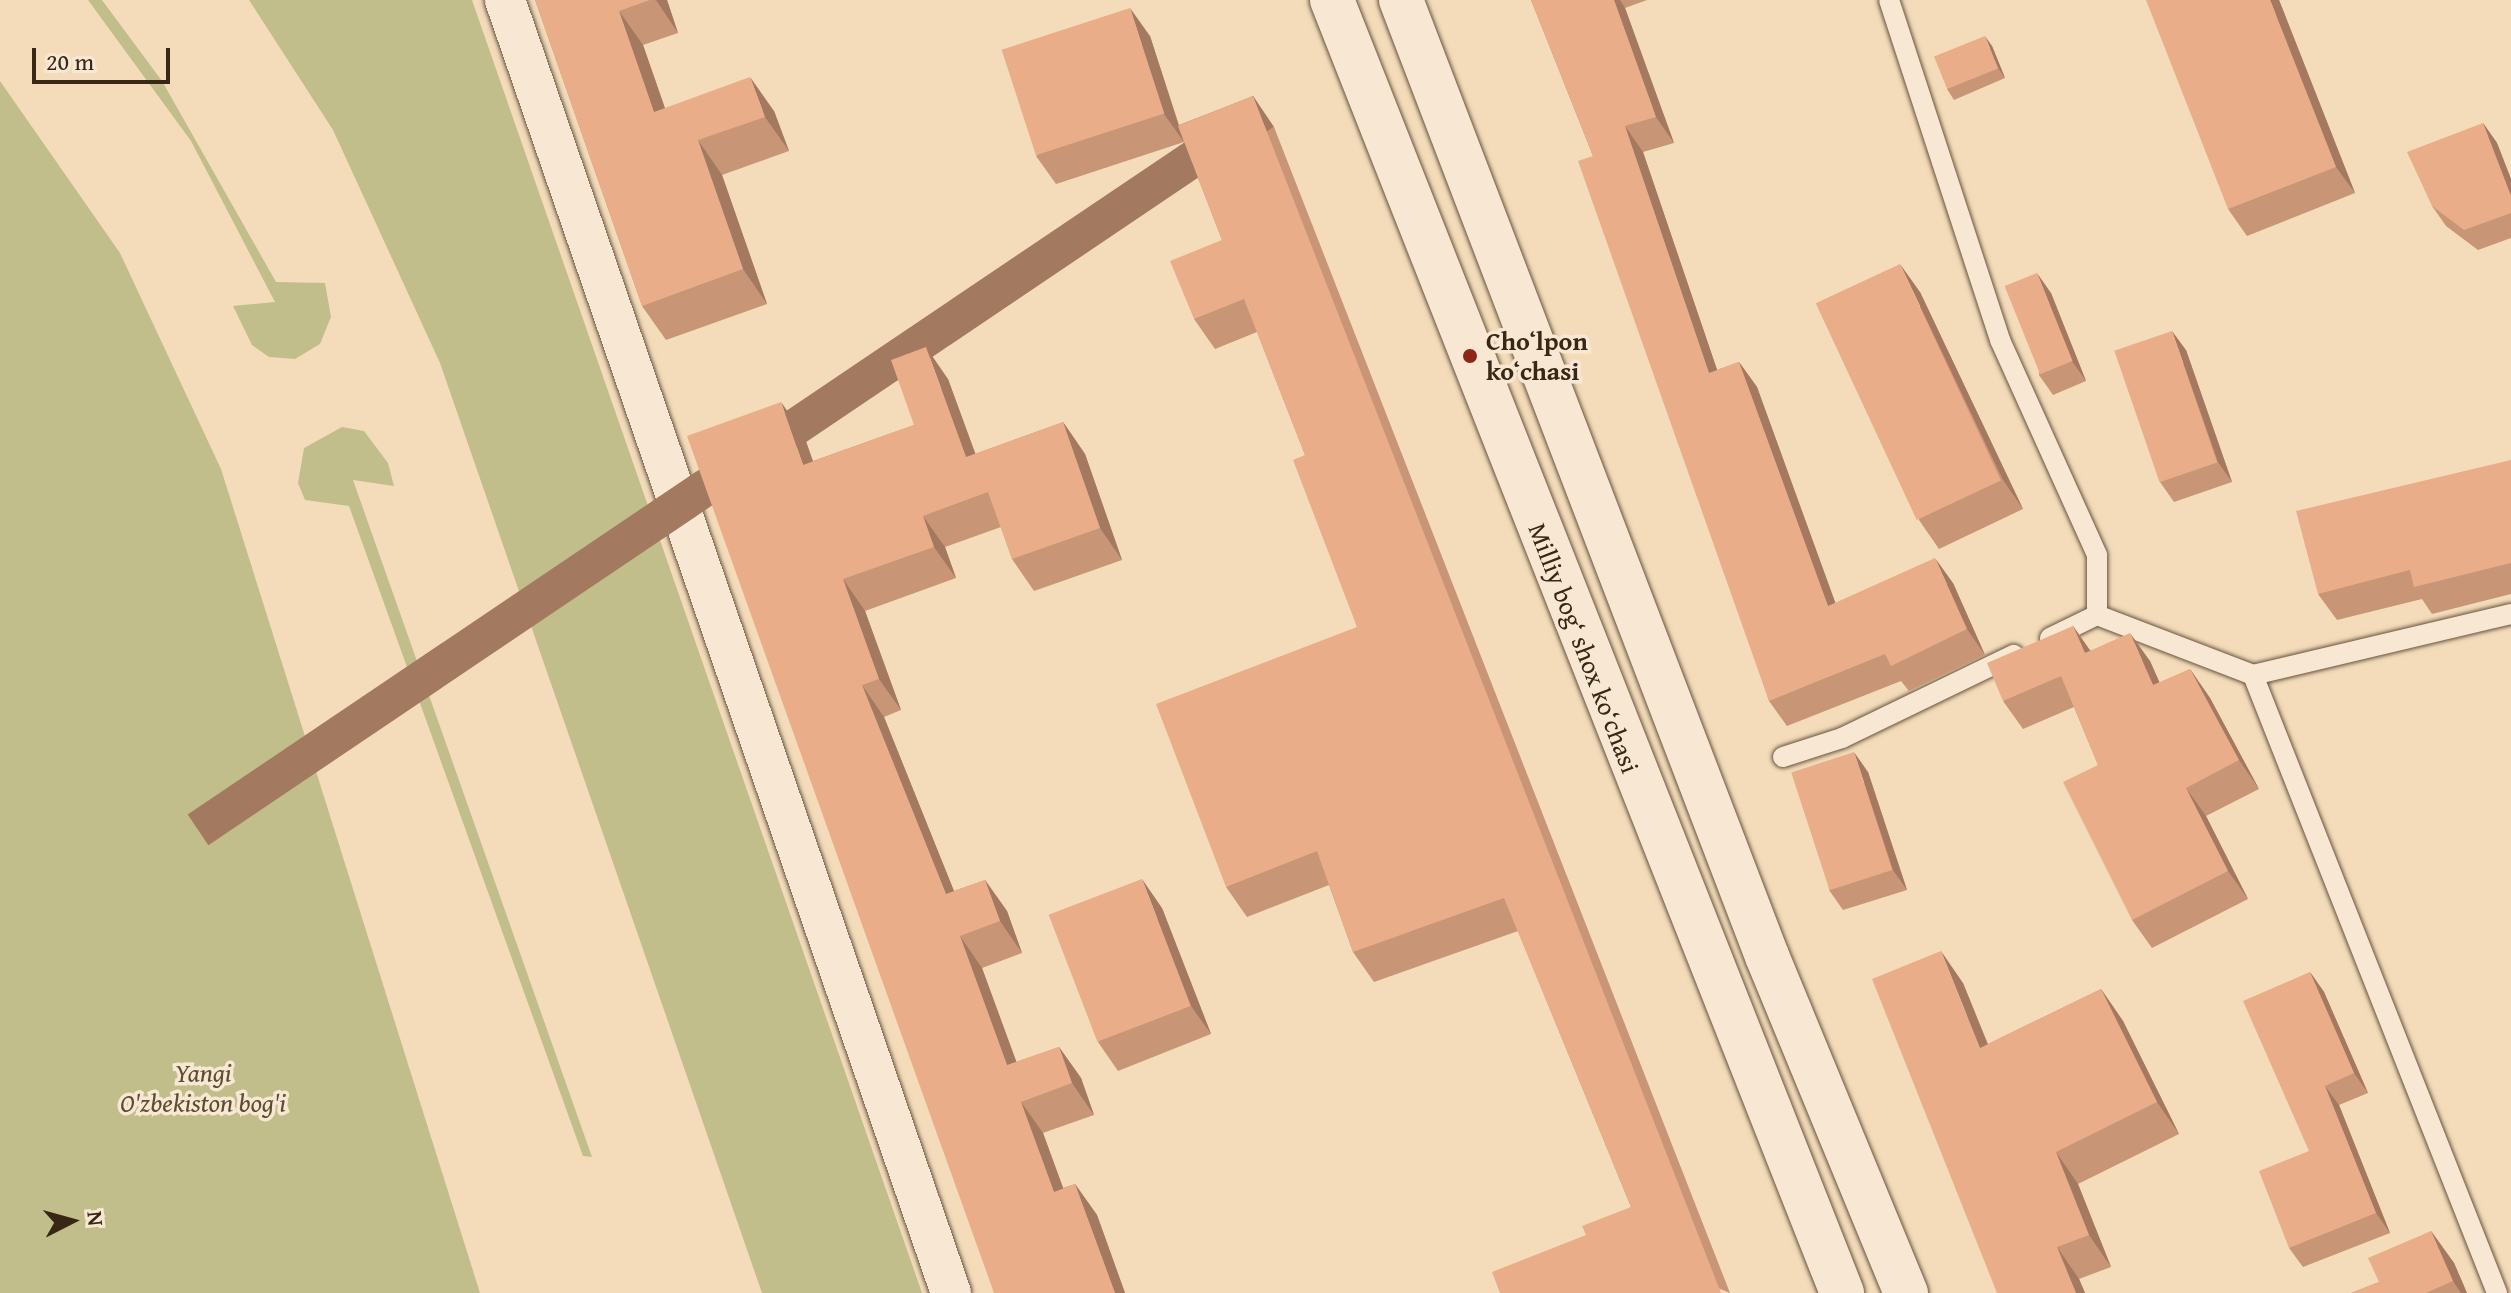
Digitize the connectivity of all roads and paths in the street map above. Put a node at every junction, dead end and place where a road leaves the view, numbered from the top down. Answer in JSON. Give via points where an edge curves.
{"nodes":[{"id":1,"x":505,"y":0,"type":"edge"},
{"id":2,"x":1332,"y":0,"type":"edge"},
{"id":3,"x":1401,"y":0,"type":"edge"},
{"id":4,"x":1889,"y":0,"type":"edge"},
{"id":5,"x":2511,"y":614,"type":"edge"},
{"id":6,"x":2097,"y":615,"type":"junction"},
{"id":7,"x":2253,"y":675,"type":"junction"},
{"id":8,"x":1783,"y":757,"type":"dead end"},
{"id":9,"x":951,"y":1293,"type":"edge"},
{"id":10,"x":1842,"y":1293,"type":"edge"},
{"id":11,"x":1906,"y":1293,"type":"edge"},
{"id":12,"x":2497,"y":1293,"type":"edge"}],
"edges":[{"from":1,"to":9,"type":"street"},
{"from":2,"to":10,"type":"main road","name":"Milliy bog‘ shox ko‘chasi"},
{"from":3,"to":11,"type":"main road","via":[[1767,956]]},
{"from":4,"to":6,"type":"lane","via":[[2000,340],[2097,555]]},
{"from":5,"to":7,"type":"lane"},
{"from":6,"to":7,"type":"lane"},
{"from":6,"to":8,"type":"lane","via":[[1842,738]]},
{"from":7,"to":12,"type":"lane"}]}
